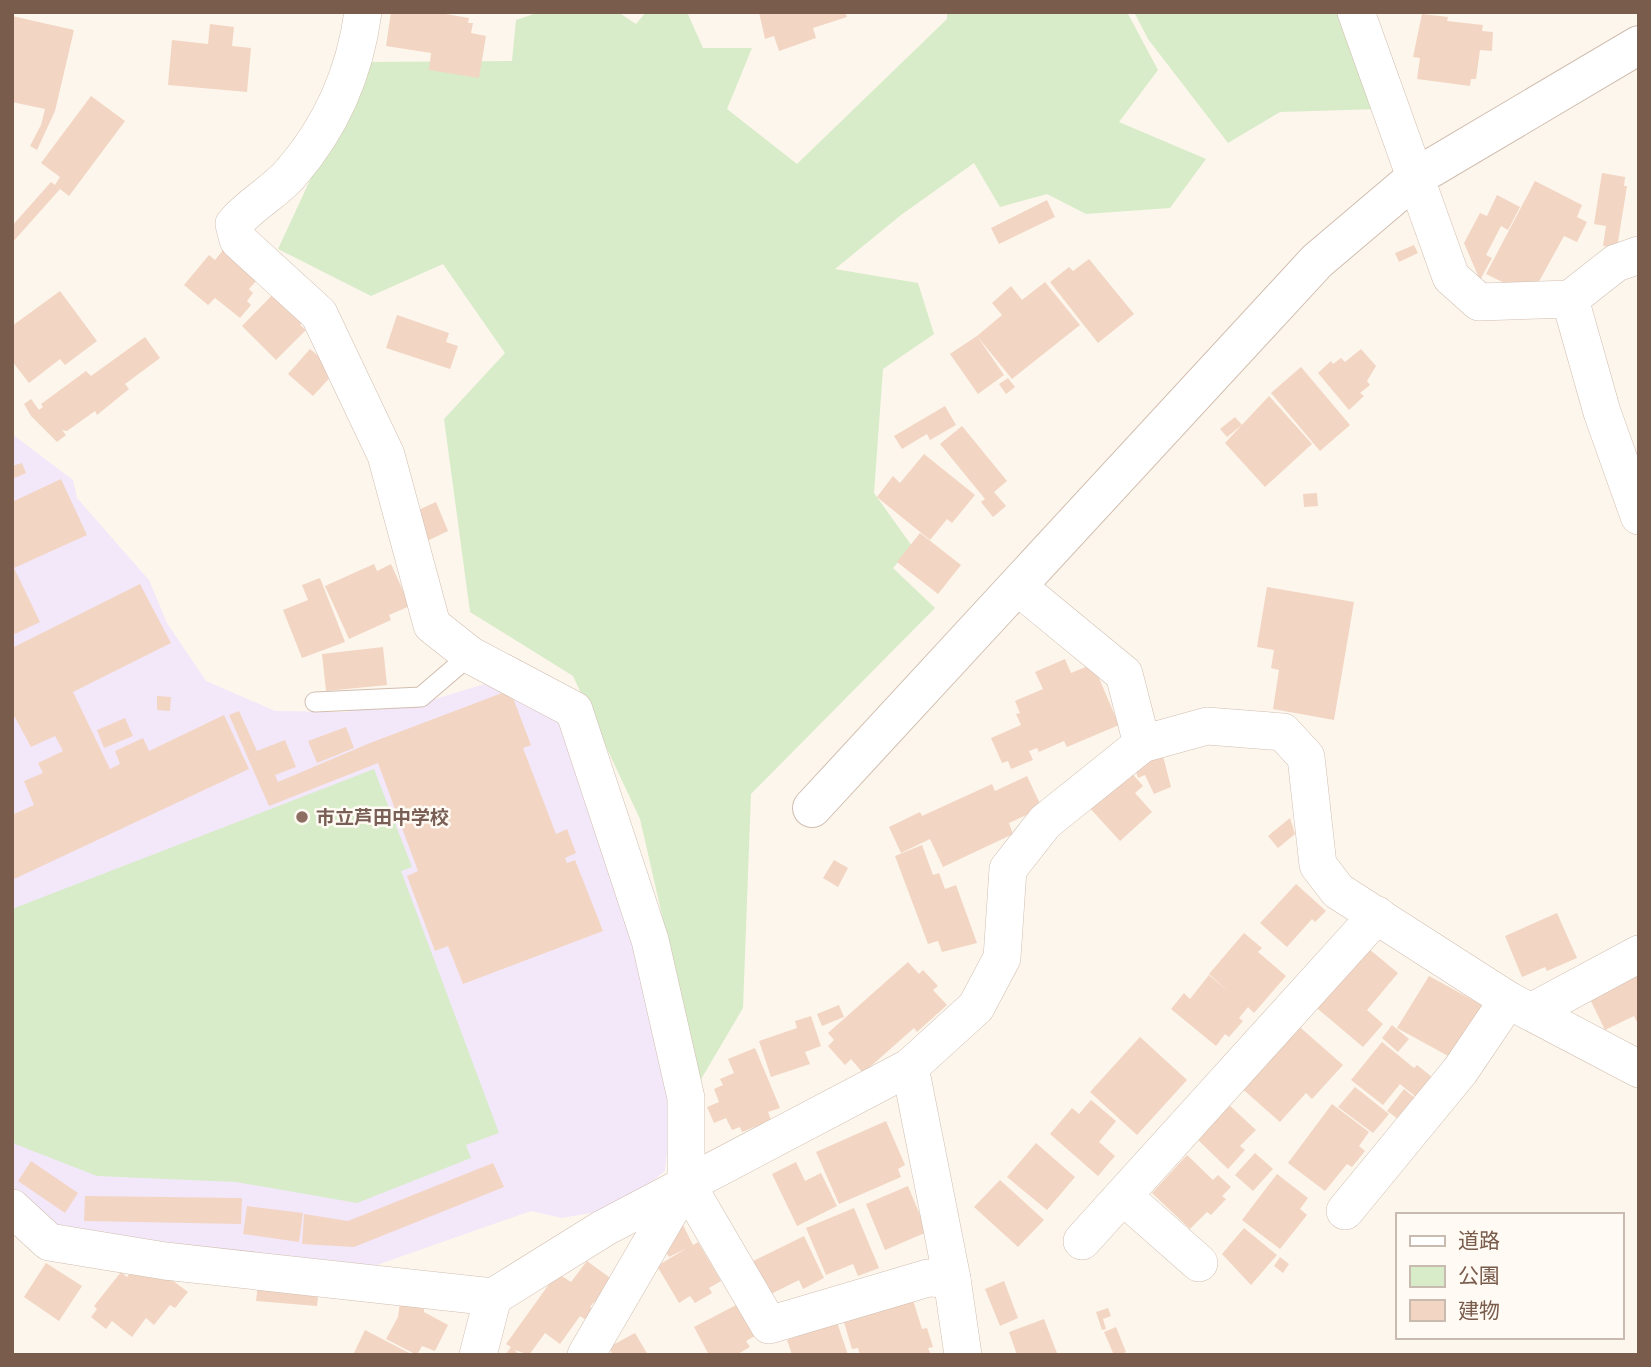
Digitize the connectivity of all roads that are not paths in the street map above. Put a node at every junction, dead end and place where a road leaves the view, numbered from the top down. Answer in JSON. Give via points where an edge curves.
{"nodes":[{"id":1,"x":363,"y":12,"type":"edge"},
{"id":2,"x":1356,"y":12,"type":"edge"},
{"id":3,"x":1639,"y":46,"type":"edge"},
{"id":4,"x":1416,"y":177,"type":"junction"},
{"id":5,"x":1639,"y":256,"type":"edge"},
{"id":6,"x":1570,"y":299,"type":"junction"},
{"id":7,"x":1639,"y":516,"type":"edge"},
{"id":8,"x":1017,"y":586,"type":"junction"},
{"id":9,"x":470,"y":655,"type":"junction"},
{"id":10,"x":315,"y":702,"type":"dead end"},
{"id":11,"x":1142,"y":744,"type":"junction"},
{"id":12,"x":812,"y":808,"type":"dead end"},
{"id":13,"x":1377,"y":915,"type":"junction"},
{"id":14,"x":1639,"y":954,"type":"edge"},
{"id":15,"x":1520,"y":1006,"type":"junction"},
{"id":16,"x":910,"y":1068,"type":"junction"},
{"id":17,"x":1639,"y":1069,"type":"edge"},
{"id":18,"x":687,"y":1183,"type":"junction"},
{"id":19,"x":1124,"y":1196,"type":"junction"},
{"id":20,"x":12,"y":1208,"type":"edge"},
{"id":21,"x":1345,"y":1211,"type":"dead end"},
{"id":22,"x":1082,"y":1241,"type":"dead end"},
{"id":23,"x":1199,"y":1263,"type":"dead end"},
{"id":24,"x":952,"y":1279,"type":"junction"},
{"id":25,"x":493,"y":1297,"type":"junction"},
{"id":26,"x":478,"y":1355,"type":"edge"},
{"id":27,"x":586,"y":1355,"type":"edge"},
{"id":28,"x":963,"y":1355,"type":"edge"}],
"edges":[{"from":1,"to":9,"type":"street","via":[[359,46],[336,109],[290,175],[234,224],[239,240],[318,314],[386,455],[432,625]]},
{"from":2,"to":4,"type":"street"},
{"from":3,"to":4,"type":"street"},
{"from":4,"to":6,"type":"street","via":[[1451,277],[1479,302]]},
{"from":4,"to":8,"type":"street","via":[[1317,261]]},
{"from":5,"to":6,"type":"street","via":[[1616,263]]},
{"from":6,"to":7,"type":"street","via":[[1602,412]]},
{"from":8,"to":11,"type":"street","via":[[1124,674]]},
{"from":8,"to":12,"type":"street"},
{"from":9,"to":10,"type":"lane","via":[[421,696]]},
{"from":9,"to":18,"type":"street","via":[[574,710],[653,953],[687,1098]]},
{"from":11,"to":13,"type":"street","via":[[1207,726],[1283,732],[1307,757],[1318,865],[1338,891]]},
{"from":11,"to":16,"type":"street","via":[[1045,822],[1009,869],[1002,958],[976,1007]]},
{"from":13,"to":15,"type":"street"},
{"from":13,"to":19,"type":"street"},
{"from":14,"to":15,"type":"street"},
{"from":15,"to":17,"type":"street"},
{"from":15,"to":21,"type":"street","via":[[1460,1070]]},
{"from":16,"to":18,"type":"street"},
{"from":16,"to":24,"type":"street"},
{"from":18,"to":24,"type":"street","via":[[769,1325],[928,1278]]},
{"from":18,"to":25,"type":"street"},
{"from":18,"to":27,"type":"street"},
{"from":19,"to":22,"type":"street"},
{"from":19,"to":23,"type":"street"},
{"from":20,"to":25,"type":"street","via":[[49,1242],[165,1261]]},
{"from":24,"to":28,"type":"street"},
{"from":25,"to":26,"type":"street"}]}
